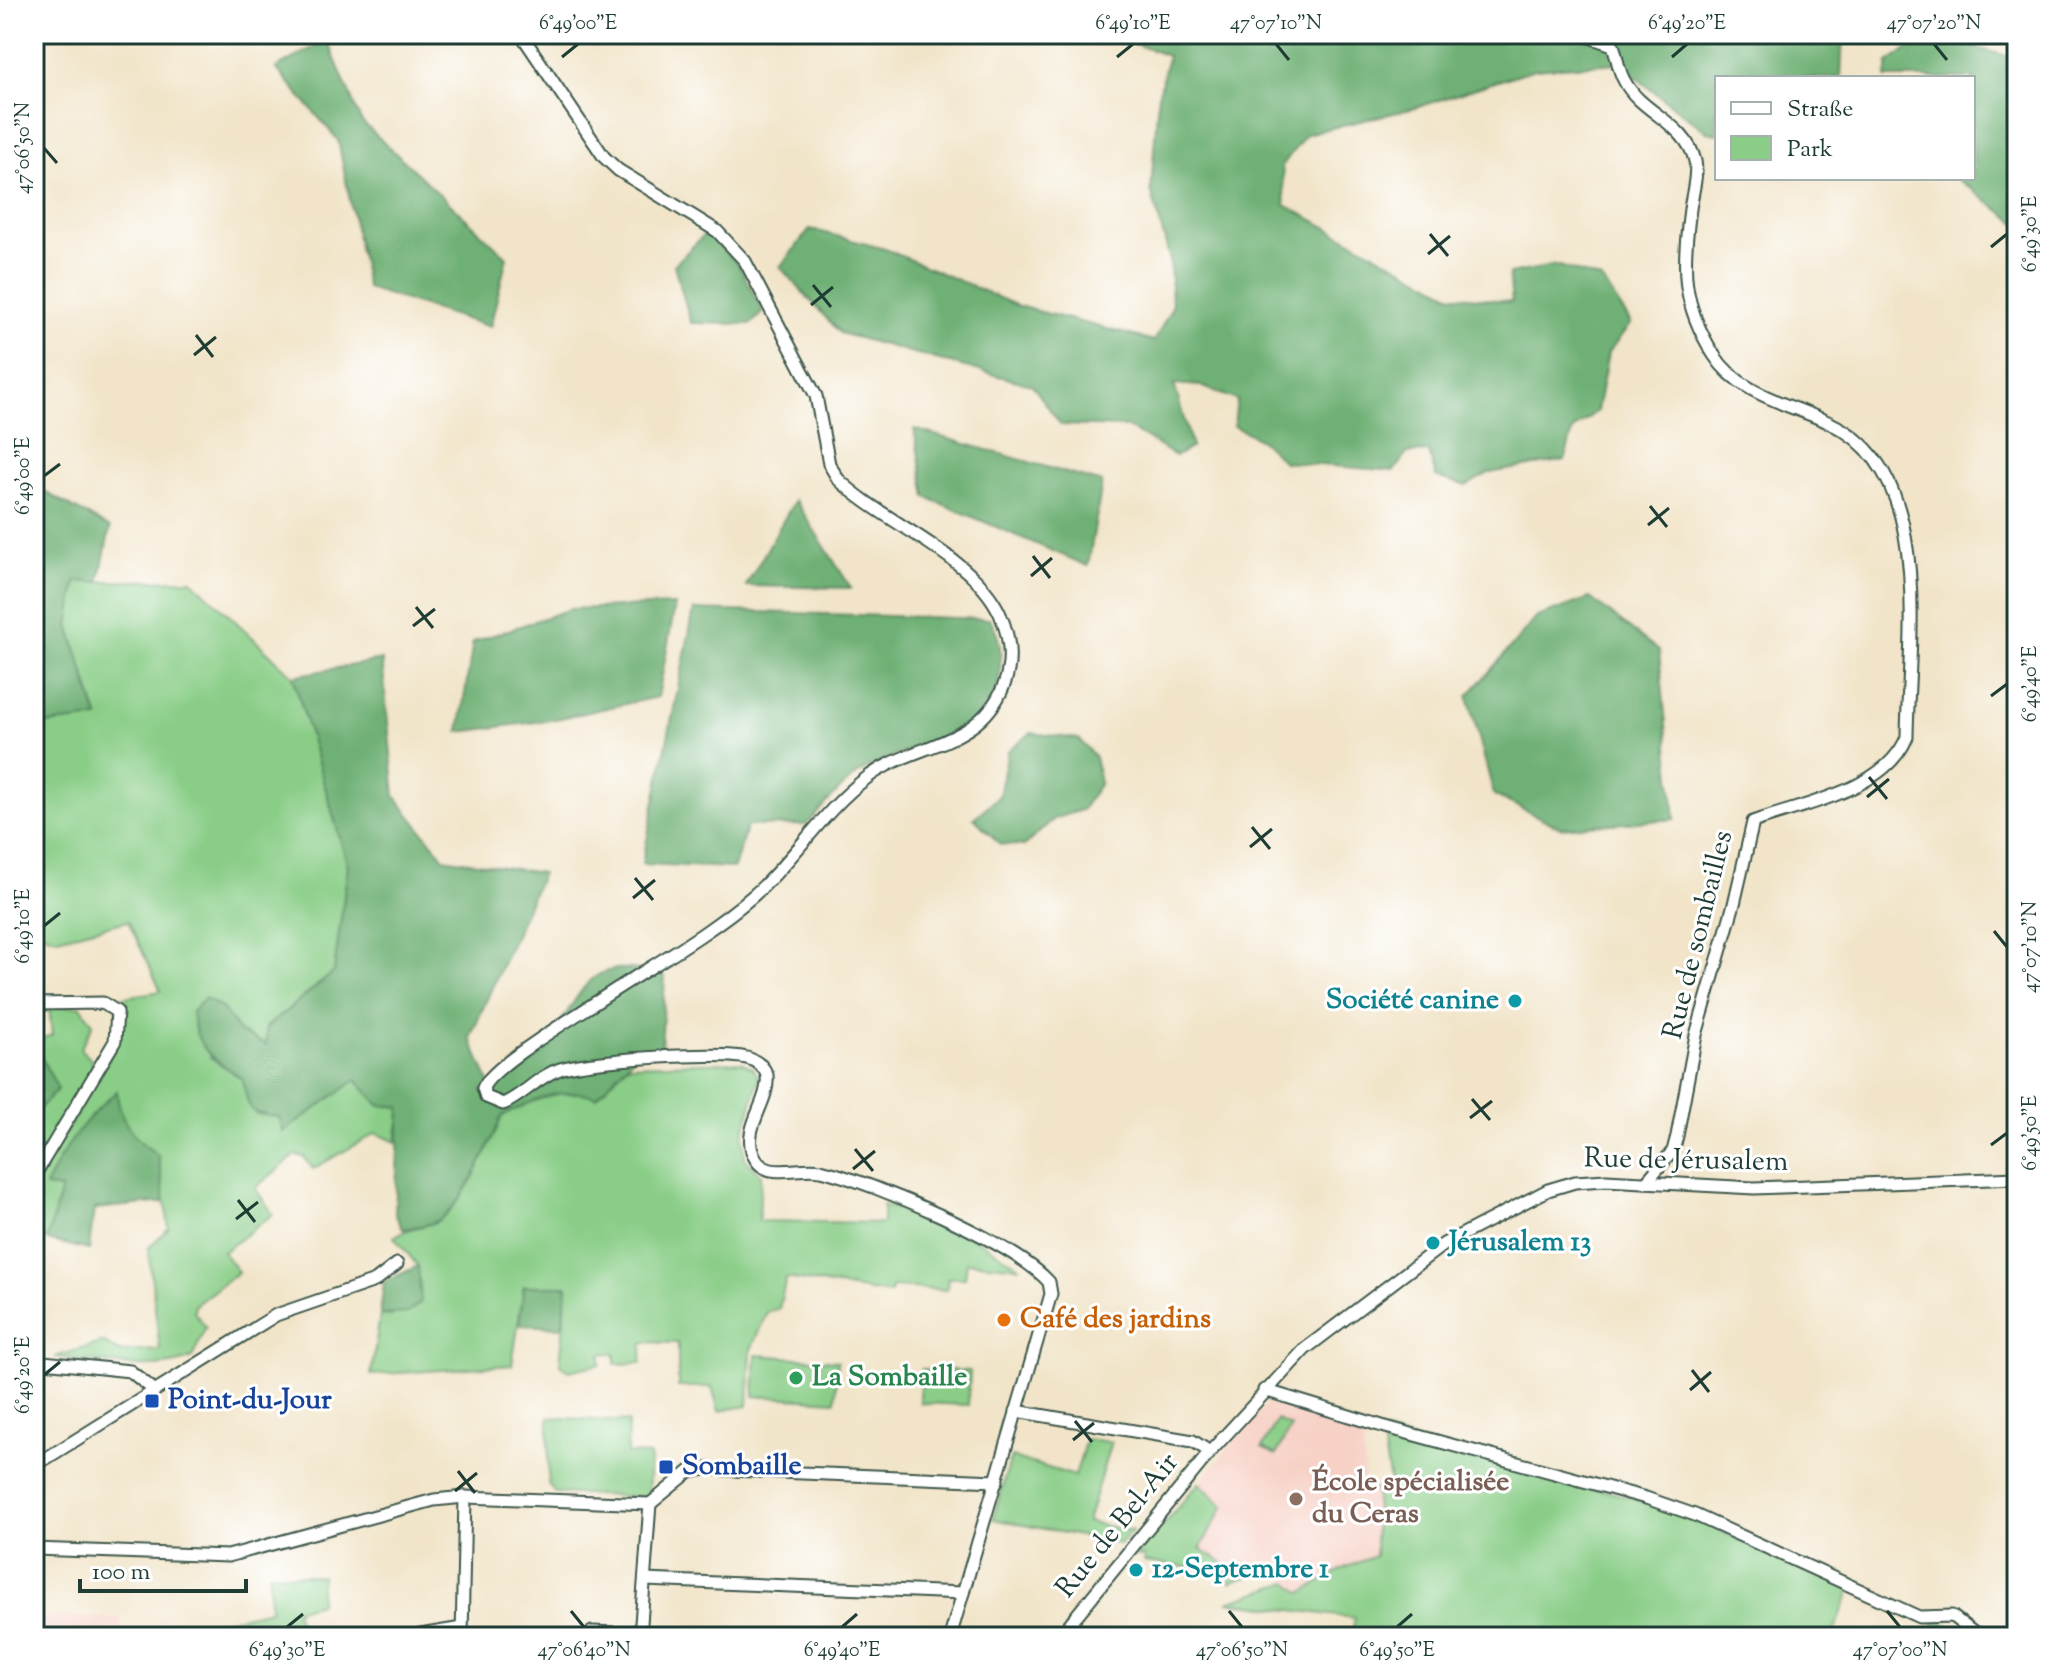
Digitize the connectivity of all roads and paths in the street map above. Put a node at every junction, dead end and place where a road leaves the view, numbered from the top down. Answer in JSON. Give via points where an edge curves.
{"nodes":[{"id":1,"x":521,"y":34,"type":"edge"},
{"id":2,"x":1580,"y":34,"type":"edge"},
{"id":3,"x":34,"y":1004,"type":"edge"},
{"id":4,"x":34,"y":1176,"type":"edge"},
{"id":5,"x":2017,"y":1178,"type":"edge"},
{"id":6,"x":1646,"y":1182,"type":"junction"},
{"id":7,"x":397,"y":1264,"type":"dead end"},
{"id":8,"x":34,"y":1361,"type":"edge"},
{"id":9,"x":154,"y":1390,"type":"junction"},
{"id":10,"x":1264,"y":1390,"type":"junction"},
{"id":11,"x":1016,"y":1411,"type":"junction"},
{"id":12,"x":1210,"y":1452,"type":"junction"},
{"id":13,"x":34,"y":1466,"type":"edge"},
{"id":14,"x":997,"y":1481,"type":"junction"},
{"id":15,"x":465,"y":1497,"type":"junction"},
{"id":16,"x":650,"y":1504,"type":"junction"},
{"id":17,"x":34,"y":1549,"type":"edge"},
{"id":18,"x":645,"y":1580,"type":"junction"},
{"id":19,"x":963,"y":1593,"type":"junction"},
{"id":20,"x":592,"y":1632,"type":"dead end"},
{"id":21,"x":462,"y":1634,"type":"edge"},
{"id":22,"x":640,"y":1636,"type":"edge"},
{"id":23,"x":408,"y":1637,"type":"edge"},
{"id":24,"x":494,"y":1637,"type":"edge"},
{"id":25,"x":950,"y":1637,"type":"edge"},
{"id":26,"x":1059,"y":1637,"type":"edge"},
{"id":27,"x":1979,"y":1637,"type":"edge"}],
"edges":[{"from":1,"to":11,"type":"street","via":[[610,164],[705,223],[737,250],[813,388],[832,472],[978,585],[998,611],[1010,651],[1000,695],[972,728],[868,777],[754,895],[538,1041],[489,1078],[483,1093],[491,1102],[503,1104],[548,1074],[597,1062],[734,1056],[759,1063],[768,1083],[751,1143],[761,1167],[772,1172],[827,1172],[936,1214],[1049,1282],[1051,1294]]},
{"from":2,"to":6,"type":"street","name":"Rue de sombailles","via":[[1613,45],[1624,81],[1678,130],[1691,149],[1696,165],[1683,262],[1687,295],[1714,355],[1751,390],[1836,425],[1859,442],[1886,476],[1903,514],[1910,556],[1907,737],[1900,753],[1873,779],[1753,822],[1696,1035],[1673,1151]]},
{"from":3,"to":4,"type":"street","via":[[103,1003],[117,1012],[115,1041]]},
{"from":5,"to":6,"type":"street","name":"Rue de Jérusalem","via":[[1754,1188]]},
{"from":6,"to":10,"type":"street","name":"Rue de Jérusalem","via":[[1575,1182],[1483,1221],[1323,1334]]},
{"from":7,"to":9,"type":"street","via":[[375,1281],[276,1315]]},
{"from":8,"to":9,"type":"street","via":[[130,1371]]},
{"from":9,"to":13,"type":"street"},
{"from":10,"to":12,"type":"street","name":"Rue de Jérusalem"},
{"from":10,"to":27,"type":"street","via":[[1671,1506],[1919,1617],[1952,1616]]},
{"from":11,"to":12,"type":"street","name":"Rue de Bel-Air","via":[[1193,1441]]},
{"from":11,"to":14,"type":"street"},
{"from":12,"to":26,"type":"street","name":"Rue de Bel-Air"},
{"from":14,"to":16,"type":"street","via":[[706,1469],[690,1471]]},
{"from":14,"to":19,"type":"street"},
{"from":15,"to":16,"type":"street"},
{"from":15,"to":17,"type":"street","via":[[420,1502],[228,1556]]},
{"from":15,"to":21,"type":"street"},
{"from":16,"to":18,"type":"street"},
{"from":18,"to":19,"type":"street"},
{"from":18,"to":22,"type":"street"},
{"from":19,"to":25,"type":"street"},
{"from":20,"to":22,"type":"street"},
{"from":21,"to":23,"type":"street"},
{"from":21,"to":24,"type":"street"}]}
